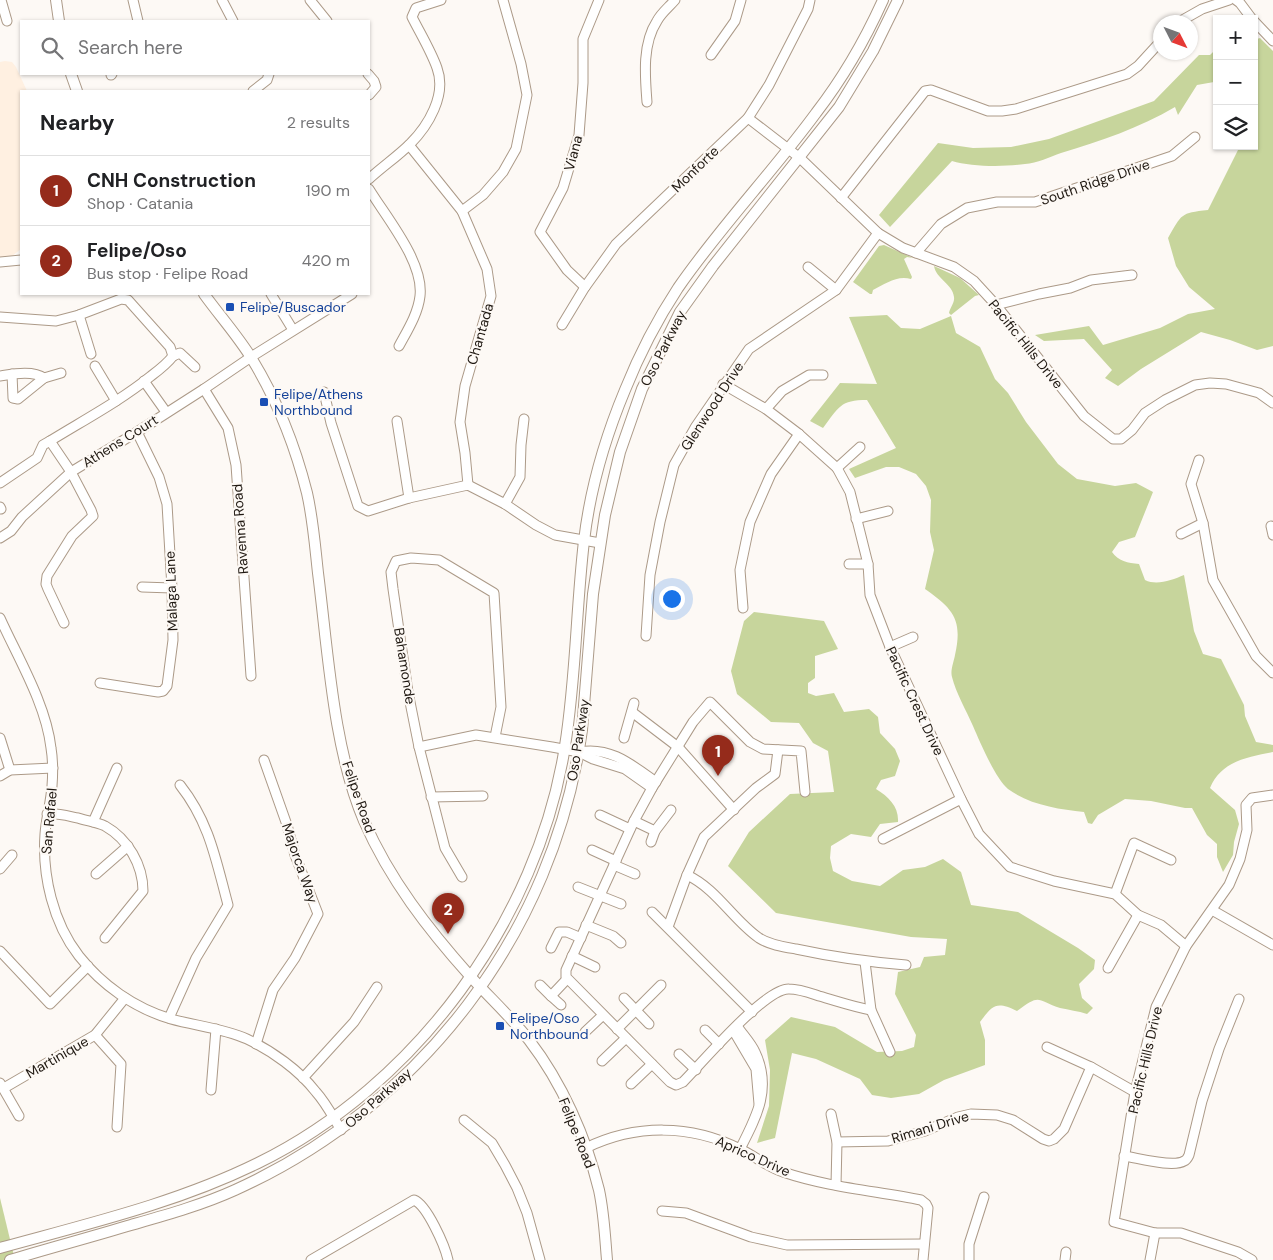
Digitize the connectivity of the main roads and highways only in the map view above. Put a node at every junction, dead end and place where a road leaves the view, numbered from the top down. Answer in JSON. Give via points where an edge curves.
{"nodes":[{"id":1,"x":56,"y":0,"type":"edge"},
{"id":2,"x":883,"y":0,"type":"edge"},
{"id":3,"x":898,"y":0,"type":"edge"},
{"id":4,"x":59,"y":20,"type":"edge"},
{"id":5,"x":71,"y":75,"type":"edge"},
{"id":6,"x":77,"y":90,"type":"edge"},
{"id":7,"x":205,"y":295,"type":"edge"},
{"id":8,"x":470,"y":976,"type":"junction"},
{"id":9,"x":481,"y":988,"type":"junction"},
{"id":10,"x":0,"y":1248,"type":"edge"},
{"id":11,"x":10,"y":1260,"type":"edge"},
{"id":12,"x":607,"y":1260,"type":"edge"}],
"edges":[{"from":1,"to":4,"type":"main road"},
{"from":2,"to":8,"type":"main road","name":"Oso Parkway","via":[[852,60],[817,113],[692,269],[659,320],[615,414],[584,540],[565,749],[549,813],[524,880]]},
{"from":3,"to":9,"type":"main road","name":"Oso Parkway","via":[[854,85],[680,312],[642,389],[620,452],[600,543],[579,752],[560,828],[516,930]]},
{"from":5,"to":6,"type":"main road"},
{"from":7,"to":8,"type":"main road","name":"Felipe Road","via":[[251,357],[278,408],[293,447],[307,494],[315,542],[338,729],[364,819],[404,895]]},
{"from":8,"to":9,"type":"main road","name":"Felipe Road"},
{"from":8,"to":10,"type":"main road","name":"Oso Parkway","via":[[450,1005],[406,1055],[360,1098],[262,1161],[159,1203]]},
{"from":9,"to":11,"type":"main road","name":"Oso Parkway","via":[[420,1062],[395,1086],[341,1130],[283,1166],[207,1202]]},
{"from":9,"to":12,"type":"main road","name":"Felipe Road","via":[[529,1041],[566,1100],[586,1148],[599,1192]]}]}
